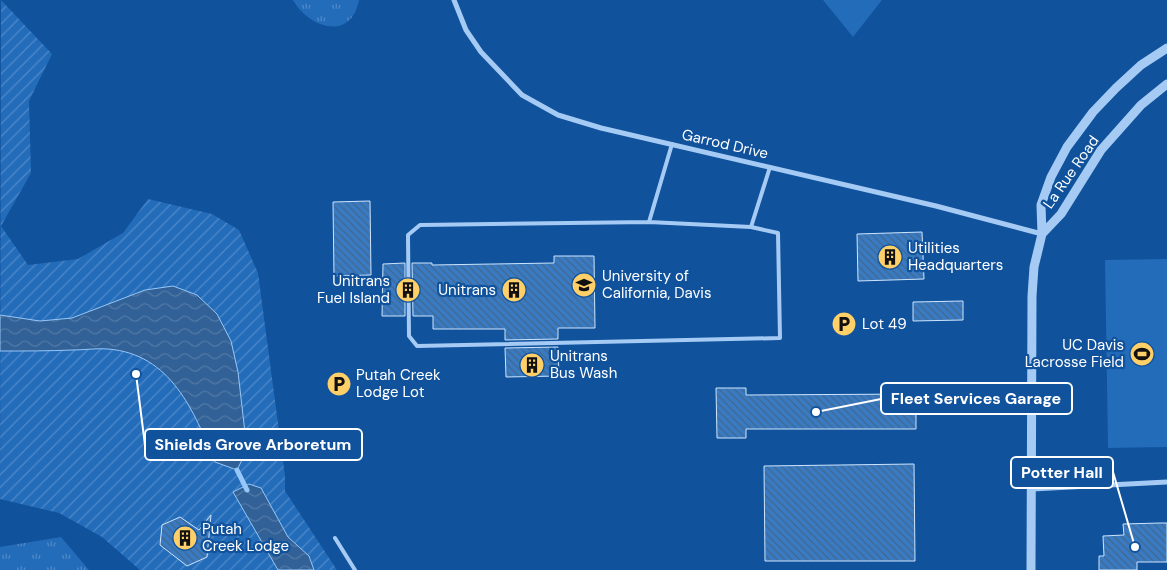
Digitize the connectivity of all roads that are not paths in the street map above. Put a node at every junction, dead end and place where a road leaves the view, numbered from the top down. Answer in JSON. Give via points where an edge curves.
{"nodes":[{"id":1,"x":454,"y":0,"type":"edge"},
{"id":2,"x":1167,"y":48,"type":"edge"},
{"id":3,"x":1167,"y":84,"type":"edge"},
{"id":4,"x":672,"y":144,"type":"junction"},
{"id":5,"x":770,"y":167,"type":"junction"},
{"id":6,"x":649,"y":222,"type":"junction"},
{"id":7,"x":751,"y":227,"type":"junction"},
{"id":8,"x":1042,"y":234,"type":"junction"},
{"id":9,"x":1167,"y":482,"type":"edge"},
{"id":10,"x":1032,"y":489,"type":"junction"},
{"id":11,"x":335,"y":538,"type":"dead end"},
{"id":12,"x":356,"y":570,"type":"edge"},
{"id":13,"x":1031,"y":570,"type":"edge"}],
"edges":[{"from":1,"to":4,"type":"street","name":"Garrod Drive","via":[[466,30],[481,52],[522,95],[558,116]]},
{"from":2,"to":8,"type":"street","name":"La Rue Road","via":[[1116,88],[1067,147],[1051,177],[1041,206]]},
{"from":3,"to":8,"type":"street","name":"La Rue Road","via":[[1141,105],[1101,150],[1061,214]]},
{"from":4,"to":5,"type":"street","name":"Garrod Drive"},
{"from":4,"to":6,"type":"lane"},
{"from":5,"to":7,"type":"lane"},
{"from":5,"to":8,"type":"street","name":"Garrod Drive"},
{"from":6,"to":7,"type":"lane"},
{"from":6,"to":7,"type":"lane","via":[[420,225],[408,235],[409,336],[417,346],[780,338],[778,233]]},
{"from":8,"to":10,"type":"street","name":"La Rue Road","via":[[1034,267],[1032,296]]},
{"from":9,"to":10,"type":"street"},
{"from":10,"to":13,"type":"street","name":"La Rue Road"},
{"from":11,"to":12,"type":"lane"}]}
